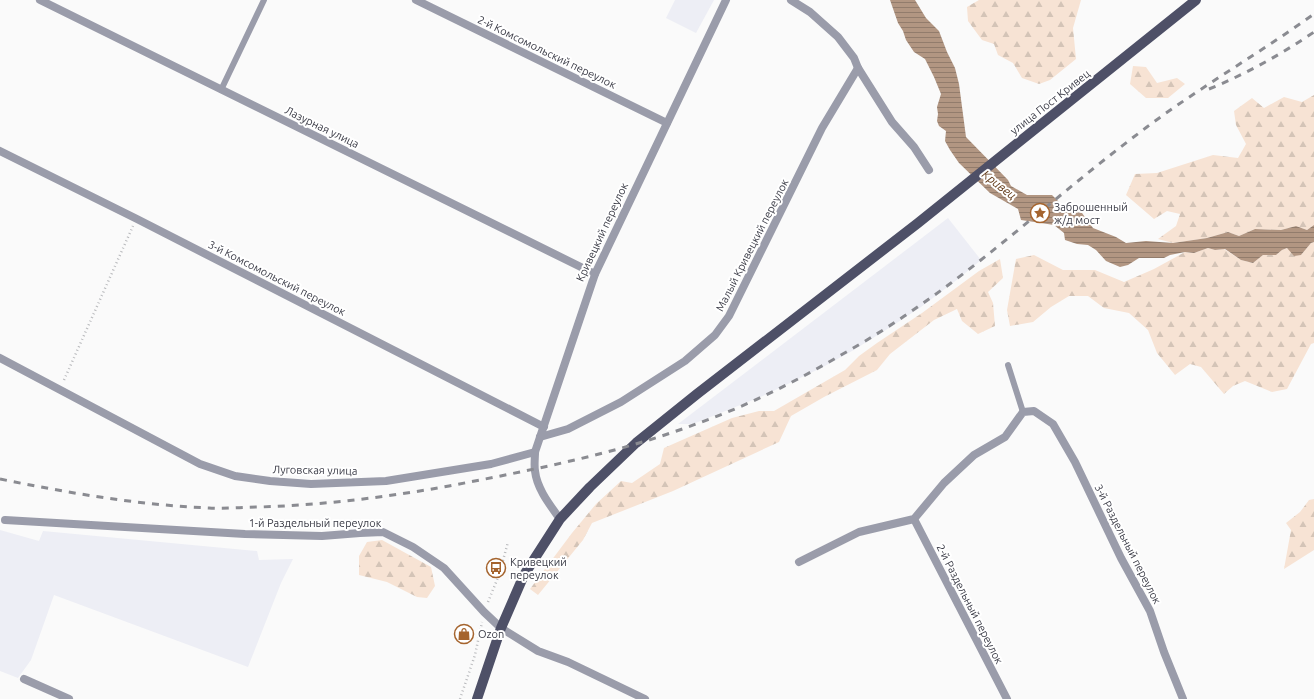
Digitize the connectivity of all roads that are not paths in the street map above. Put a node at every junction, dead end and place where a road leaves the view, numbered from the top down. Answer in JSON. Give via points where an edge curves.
{"nodes":[{"id":1,"x":40,"y":0,"type":"edge"},
{"id":2,"x":264,"y":0,"type":"edge"},
{"id":3,"x":416,"y":0,"type":"edge"},
{"id":4,"x":726,"y":0,"type":"edge"},
{"id":5,"x":791,"y":0,"type":"edge"},
{"id":6,"x":1196,"y":0,"type":"edge"},
{"id":7,"x":858,"y":68,"type":"junction"},
{"id":8,"x":221,"y":90,"type":"junction"},
{"id":9,"x":667,"y":123,"type":"junction"},
{"id":10,"x":0,"y":151,"type":"edge"},
{"id":11,"x":929,"y":170,"type":"dead end"},
{"id":12,"x":595,"y":274,"type":"junction"},
{"id":13,"x":0,"y":358,"type":"edge"},
{"id":14,"x":1008,"y":365,"type":"dead end"},
{"id":15,"x":1023,"y":412,"type":"junction"},
{"id":16,"x":544,"y":427,"type":"junction"},
{"id":17,"x":540,"y":437,"type":"junction"},
{"id":18,"x":535,"y":452,"type":"junction"},
{"id":19,"x":560,"y":519,"type":"junction"},
{"id":20,"x":914,"y":519,"type":"junction"},
{"id":21,"x":3,"y":520,"type":"edge"},
{"id":22,"x":799,"y":562,"type":"dead end"},
{"id":23,"x":500,"y":628,"type":"junction"},
{"id":24,"x":24,"y":679,"type":"dead end"},
{"id":25,"x":69,"y":699,"type":"edge"},
{"id":26,"x":477,"y":699,"type":"edge"},
{"id":27,"x":645,"y":699,"type":"edge"},
{"id":28,"x":1007,"y":699,"type":"edge"},
{"id":29,"x":1183,"y":699,"type":"edge"}],
"edges":[{"from":1,"to":8,"type":"street","name":"Лазурная улица"},
{"from":2,"to":8,"type":"lane"},
{"from":3,"to":9,"type":"street","name":"2-й Комсомольский переулок"},
{"from":4,"to":9,"type":"street","name":"Кривецкий переулок"},
{"from":5,"to":7,"type":"street","via":[[810,12],[838,37],[854,58]]},
{"from":6,"to":19,"type":"main road","name":"улица Пост Кривец","via":[[918,223],[697,394],[636,444]]},
{"from":7,"to":11,"type":"street","via":[[892,122]]},
{"from":7,"to":17,"type":"street","name":"Малый Кривецкий переулок","via":[[822,128],[729,316],[715,335],[685,361],[621,402],[568,429]]},
{"from":8,"to":12,"type":"street","name":"Лазурная улица"},
{"from":9,"to":12,"type":"street","name":"Кривецкий переулок"},
{"from":10,"to":16,"type":"street","name":"3-й Комсомольский переулок"},
{"from":12,"to":16,"type":"street","name":"Кривецкий переулок"},
{"from":13,"to":18,"type":"street","name":"Луговская улица","via":[[200,464],[235,476],[311,484],[386,481],[491,464]]},
{"from":14,"to":15,"type":"lane"},
{"from":15,"to":20,"type":"street","via":[[1005,437],[974,455],[944,483]]},
{"from":15,"to":29,"type":"street","name":"3-й Раздельный переулок","via":[[1034,411],[1053,424],[1075,462],[1121,558],[1150,611]]},
{"from":16,"to":17,"type":"street","name":"Кривецкий переулок"},
{"from":17,"to":18,"type":"street","name":"Кривецкий переулок"},
{"from":18,"to":19,"type":"street","name":"Кривецкий переулок","via":[[534,470],[537,482],[545,499]]},
{"from":19,"to":23,"type":"main road","via":[[524,575]]},
{"from":20,"to":22,"type":"street","via":[[859,532]]},
{"from":20,"to":28,"type":"street","name":"2-й Раздельный переулок"},
{"from":21,"to":23,"type":"street","name":"1-й Раздельный переулок","via":[[245,534],[322,536],[383,532],[413,547],[444,568]]},
{"from":23,"to":26,"type":"main road"},
{"from":23,"to":27,"type":"street","name":"1-й Раздельный переулок","via":[[538,651],[568,662]]},
{"from":24,"to":25,"type":"street"}]}
